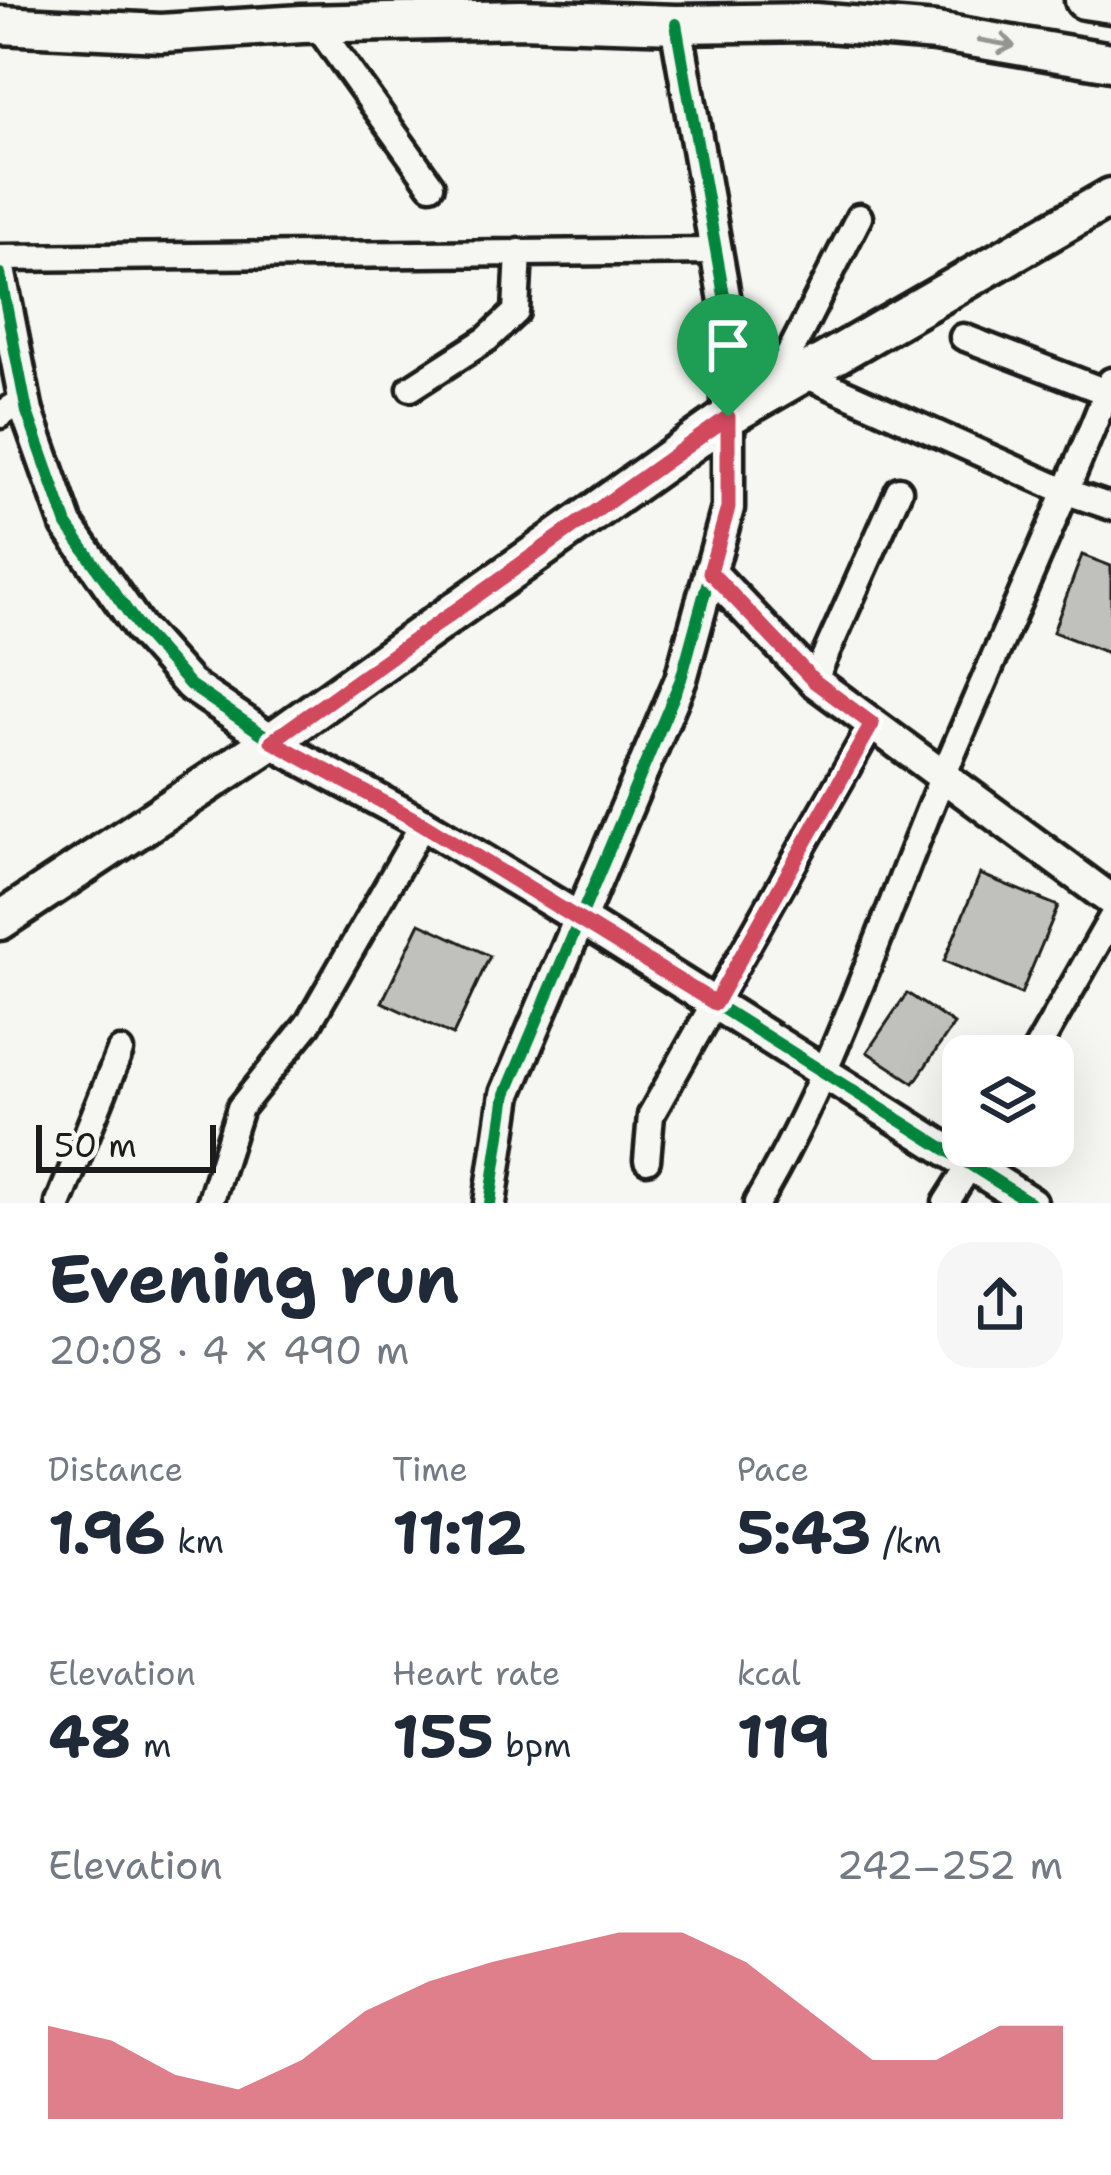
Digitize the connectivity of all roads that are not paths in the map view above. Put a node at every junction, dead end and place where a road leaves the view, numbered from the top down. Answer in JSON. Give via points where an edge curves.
{"nodes":[{"id":1,"x":1084,"y":0,"type":"edge"},
{"id":2,"x":1111,"y":4,"type":"edge"},
{"id":3,"x":315,"y":23,"type":"junction"},
{"id":4,"x":676,"y":24,"type":"junction"},
{"id":5,"x":0,"y":25,"type":"edge"},
{"id":6,"x":1111,"y":62,"type":"edge"},
{"id":7,"x":431,"y":185,"type":"dead end"},
{"id":8,"x":1111,"y":196,"type":"edge"},
{"id":9,"x":859,"y":218,"type":"dead end"},
{"id":10,"x":716,"y":250,"type":"junction"},
{"id":11,"x":518,"y":252,"type":"junction"},
{"id":12,"x":0,"y":258,"type":"edge"},
{"id":13,"x":0,"y":274,"type":"edge"},
{"id":14,"x":963,"y":337,"type":"dead end"},
{"id":15,"x":802,"y":374,"type":"junction"},
{"id":16,"x":411,"y":388,"type":"dead end"},
{"id":17,"x":1109,"y":389,"type":"edge"},
{"id":18,"x":769,"y":394,"type":"junction"},
{"id":19,"x":8,"y":404,"type":"edge"},
{"id":20,"x":728,"y":417,"type":"junction"},
{"id":21,"x":898,"y":490,"type":"dead end"},
{"id":22,"x":1067,"y":492,"type":"junction"},
{"id":23,"x":1111,"y":507,"type":"edge"},
{"id":24,"x":710,"y":572,"type":"junction"},
{"id":25,"x":814,"y":681,"type":"junction"},
{"id":26,"x":872,"y":724,"type":"junction"},
{"id":27,"x":272,"y":741,"type":"junction"},
{"id":28,"x":943,"y":776,"type":"junction"},
{"id":29,"x":423,"y":824,"type":"junction"},
{"id":30,"x":1111,"y":900,"type":"edge"},
{"id":31,"x":1111,"y":919,"type":"edge"},
{"id":32,"x":582,"y":920,"type":"junction"},
{"id":33,"x":0,"y":921,"type":"edge"},
{"id":34,"x":715,"y":1003,"type":"junction"},
{"id":35,"x":1045,"y":1035,"type":"edge"},
{"id":36,"x":120,"y":1051,"type":"dead end"},
{"id":37,"x":824,"y":1072,"type":"junction"},
{"id":38,"x":942,"y":1137,"type":"edge"},
{"id":39,"x":647,"y":1160,"type":"dead end"},
{"id":40,"x":969,"y":1167,"type":"edge"},
{"id":41,"x":989,"y":1167,"type":"edge"},
{"id":42,"x":58,"y":1203,"type":"edge"},
{"id":43,"x":210,"y":1203,"type":"edge"},
{"id":44,"x":490,"y":1203,"type":"edge"},
{"id":45,"x":757,"y":1203,"type":"edge"},
{"id":46,"x":946,"y":1203,"type":"edge"},
{"id":47,"x":1030,"y":1203,"type":"edge"}],
"edges":[{"from":1,"to":2,"type":"main road"},
{"from":3,"to":4,"type":"main road"},
{"from":3,"to":5,"type":"main road","via":[[161,33]]},
{"from":3,"to":7,"type":"street"},
{"from":4,"to":6,"type":"main road","one_way":true,"via":[[896,29]]},
{"from":4,"to":10,"type":"street"},
{"from":8,"to":15,"type":"main road"},
{"from":9,"to":18,"type":"street"},
{"from":10,"to":11,"type":"street"},
{"from":10,"to":20,"type":"street","via":[[728,318]]},
{"from":11,"to":12,"type":"street"},
{"from":11,"to":16,"type":"street","via":[[516,312]]},
{"from":13,"to":19,"type":"street"},
{"from":14,"to":17,"type":"street"},
{"from":15,"to":18,"type":"main road"},
{"from":15,"to":22,"type":"street"},
{"from":17,"to":22,"type":"street"},
{"from":18,"to":20,"type":"main road"},
{"from":19,"to":27,"type":"street","via":[[68,525],[140,629],[190,685]]},
{"from":20,"to":24,"type":"street","via":[[728,508]]},
{"from":20,"to":27,"type":"main road"},
{"from":21,"to":25,"type":"street"},
{"from":22,"to":23,"type":"street"},
{"from":22,"to":28,"type":"street"},
{"from":24,"to":25,"type":"street"},
{"from":24,"to":32,"type":"street","via":[[681,679]]},
{"from":25,"to":26,"type":"street"},
{"from":26,"to":28,"type":"street"},
{"from":26,"to":34,"type":"street"},
{"from":27,"to":29,"type":"street"},
{"from":27,"to":33,"type":"main road"},
{"from":28,"to":30,"type":"street"},
{"from":28,"to":37,"type":"street"},
{"from":29,"to":32,"type":"street"},
{"from":29,"to":43,"type":"street","via":[[308,1024],[240,1108]]},
{"from":31,"to":35,"type":"street"},
{"from":32,"to":34,"type":"street"},
{"from":32,"to":44,"type":"street","via":[[506,1094]]},
{"from":34,"to":37,"type":"street"},
{"from":34,"to":39,"type":"street","via":[[651,1115]]},
{"from":36,"to":42,"type":"street"},
{"from":37,"to":38,"type":"street"},
{"from":37,"to":45,"type":"street"},
{"from":40,"to":46,"type":"street"},
{"from":41,"to":47,"type":"street"}]}
